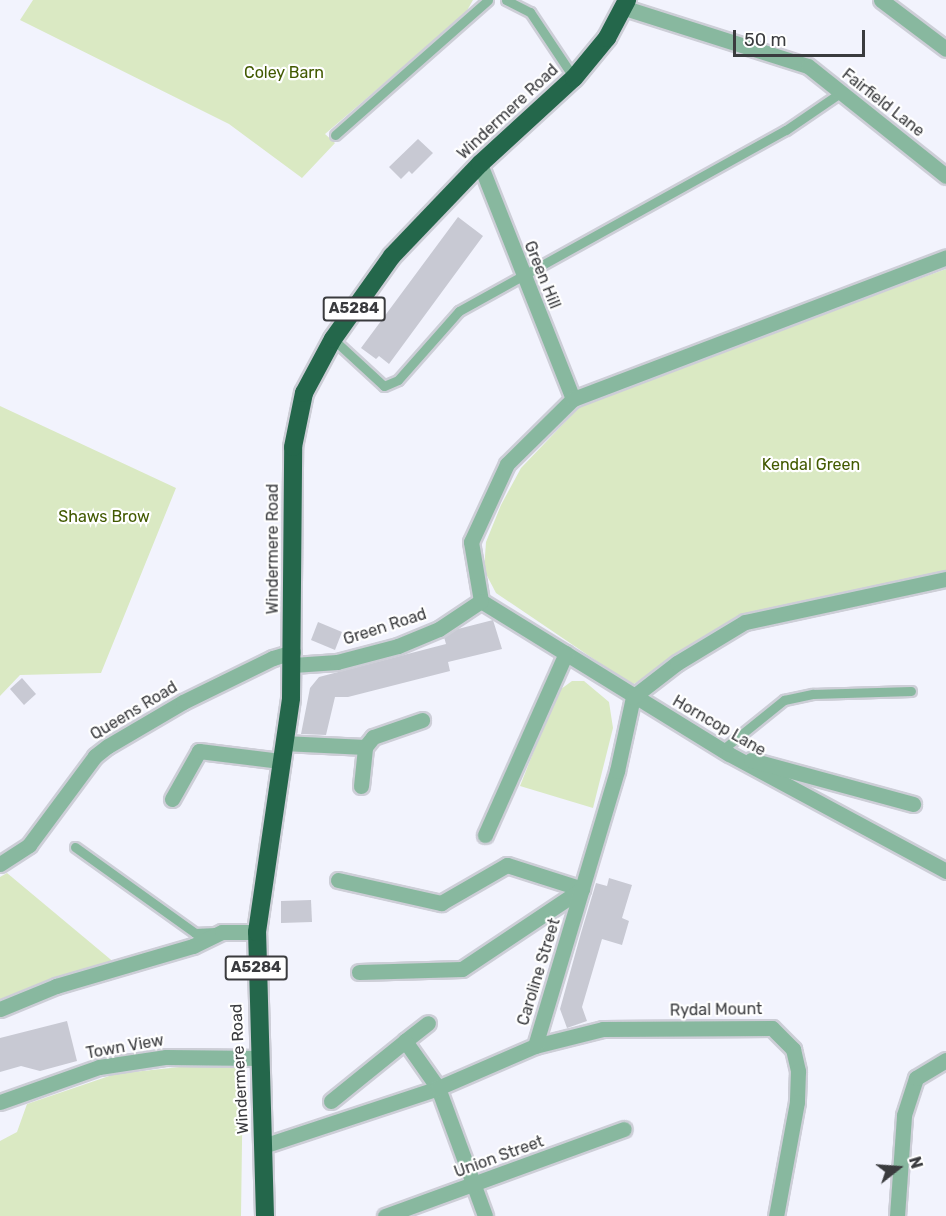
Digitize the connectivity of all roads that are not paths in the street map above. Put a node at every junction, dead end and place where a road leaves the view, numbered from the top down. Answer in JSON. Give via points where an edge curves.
{"nodes":[{"id":1,"x":488,"y":0,"type":"edge"},
{"id":2,"x":506,"y":0,"type":"edge"},
{"id":3,"x":881,"y":0,"type":"edge"},
{"id":4,"x":626,"y":4,"type":"edge"},
{"id":5,"x":946,"y":49,"type":"edge"},
{"id":6,"x":574,"y":78,"type":"junction"},
{"id":7,"x":840,"y":93,"type":"junction"},
{"id":8,"x":335,"y":135,"type":"dead end"},
{"id":9,"x":480,"y":164,"type":"junction"},
{"id":10,"x":946,"y":176,"type":"edge"},
{"id":11,"x":946,"y":257,"type":"edge"},
{"id":12,"x":522,"y":275,"type":"junction"},
{"id":13,"x":333,"y":339,"type":"junction"},
{"id":14,"x":573,"y":399,"type":"junction"},
{"id":15,"x":946,"y":579,"type":"edge"},
{"id":16,"x":481,"y":601,"type":"junction"},
{"id":17,"x":566,"y":653,"type":"junction"},
{"id":18,"x":293,"y":659,"type":"junction"},
{"id":19,"x":911,"y":691,"type":"dead end"},
{"id":20,"x":633,"y":697,"type":"junction"},
{"id":21,"x":422,"y":720,"type":"dead end"},
{"id":22,"x":283,"y":742,"type":"junction"},
{"id":23,"x":365,"y":747,"type":"junction"},
{"id":24,"x":725,"y":752,"type":"junction"},
{"id":25,"x":280,"y":761,"type":"junction"},
{"id":26,"x":361,"y":786,"type":"dead end"},
{"id":27,"x":172,"y":799,"type":"dead end"},
{"id":28,"x":914,"y":804,"type":"dead end"},
{"id":29,"x":485,"y":834,"type":"dead end"},
{"id":30,"x":75,"y":847,"type":"dead end"},
{"id":31,"x":0,"y":864,"type":"edge"},
{"id":32,"x":946,"y":871,"type":"edge"},
{"id":33,"x":338,"y":880,"type":"dead end"},
{"id":34,"x":582,"y":889,"type":"junction"},
{"id":35,"x":222,"y":932,"type":"junction"},
{"id":36,"x":257,"y":932,"type":"junction"},
{"id":37,"x":359,"y":972,"type":"dead end"},
{"id":38,"x":0,"y":1009,"type":"edge"},
{"id":39,"x":428,"y":1023,"type":"dead end"},
{"id":40,"x":405,"y":1041,"type":"junction"},
{"id":41,"x":535,"y":1046,"type":"junction"},
{"id":42,"x":260,"y":1058,"type":"junction"},
{"id":43,"x":946,"y":1060,"type":"edge"},
{"id":44,"x":438,"y":1088,"type":"junction"},
{"id":45,"x":331,"y":1101,"type":"dead end"},
{"id":46,"x":0,"y":1102,"type":"edge"},
{"id":47,"x":624,"y":1129,"type":"dead end"},
{"id":48,"x":263,"y":1146,"type":"junction"},
{"id":49,"x":473,"y":1186,"type":"junction"},
{"id":50,"x":266,"y":1216,"type":"edge"},
{"id":51,"x":385,"y":1216,"type":"edge"},
{"id":52,"x":485,"y":1216,"type":"edge"},
{"id":53,"x":776,"y":1216,"type":"edge"},
{"id":54,"x":897,"y":1216,"type":"edge"}],
"edges":[{"from":1,"to":8,"type":"lane"},
{"from":2,"to":6,"type":"lane","via":[[530,12]]},
{"from":3,"to":5,"type":"street"},
{"from":4,"to":6,"type":"highway","name":"Windermere Road","number":"A5284","via":[[607,38]]},
{"from":4,"to":7,"type":"street","name":"Fairfield Lane","via":[[808,66]]},
{"from":6,"to":9,"type":"highway","name":"Windermere Road","number":"A5284"},
{"from":7,"to":10,"type":"street","name":"Fairfield Lane"},
{"from":7,"to":12,"type":"lane","via":[[786,130]]},
{"from":9,"to":12,"type":"street","name":"Green Hill"},
{"from":9,"to":13,"type":"highway","name":"Windermere Road","number":"A5284","via":[[405,241]]},
{"from":11,"to":14,"type":"street"},
{"from":12,"to":13,"type":"lane","via":[[459,311],[398,381],[384,386]]},
{"from":12,"to":14,"type":"street","name":"Green Hill"},
{"from":13,"to":18,"type":"highway","name":"Windermere Road","number":"A5284","via":[[304,393],[292,447]]},
{"from":14,"to":16,"type":"street","via":[[507,464],[471,543]]},
{"from":15,"to":20,"type":"street","via":[[745,622],[677,663]]},
{"from":16,"to":17,"type":"street","name":"Horncop Lane"},
{"from":16,"to":18,"type":"street","name":"Green Road","via":[[439,629],[398,646],[337,662]]},
{"from":17,"to":20,"type":"street","name":"Horncop Lane"},
{"from":17,"to":29,"type":"street"},
{"from":18,"to":22,"type":"highway","name":"Windermere Road","number":"A5284"},
{"from":18,"to":31,"type":"street","name":"Queens Road","via":[[232,677],[108,746],[95,756],[29,845]]},
{"from":19,"to":24,"type":"lane","via":[[813,694],[784,700]]},
{"from":20,"to":24,"type":"street","name":"Horncop Lane"},
{"from":20,"to":34,"type":"street","name":"Caroline Street","via":[[617,771]]},
{"from":21,"to":23,"type":"street","via":[[374,737]]},
{"from":22,"to":23,"type":"street"},
{"from":22,"to":25,"type":"highway","name":"Windermere Road","number":"A5284"},
{"from":23,"to":26,"type":"street"},
{"from":24,"to":28,"type":"street"},
{"from":24,"to":32,"type":"street","name":"Horncop Lane"},
{"from":25,"to":27,"type":"street","via":[[199,751]]},
{"from":25,"to":36,"type":"highway","name":"Windermere Road","number":"A5284"},
{"from":30,"to":35,"type":"lane","via":[[195,933]]},
{"from":33,"to":34,"type":"street","via":[[441,903],[507,865]]},
{"from":34,"to":37,"type":"street","via":[[462,969]]},
{"from":34,"to":41,"type":"street","name":"Caroline Street"},
{"from":35,"to":36,"type":"street"},
{"from":35,"to":38,"type":"street","via":[[193,946],[56,986]]},
{"from":36,"to":42,"type":"highway","name":"Windermere Road","number":"A5284"},
{"from":39,"to":40,"type":"street"},
{"from":40,"to":44,"type":"street"},
{"from":40,"to":45,"type":"street"},
{"from":41,"to":44,"type":"street","name":"Caroline Street"},
{"from":41,"to":53,"type":"street","name":"Rydal Mount","via":[[603,1029],[772,1028],[793,1049],[798,1071],[797,1102]]},
{"from":42,"to":46,"type":"street","name":"Town View","via":[[166,1057],[99,1068]]},
{"from":42,"to":48,"type":"highway","name":"Windermere Road","number":"A5284"},
{"from":43,"to":54,"type":"street","via":[[916,1078],[904,1115]]},
{"from":44,"to":48,"type":"street","name":"Caroline Street"},
{"from":44,"to":49,"type":"street"},
{"from":47,"to":49,"type":"street","name":"Union Street"},
{"from":48,"to":50,"type":"highway","name":"Windermere Road","number":"A5284"},
{"from":49,"to":51,"type":"street","name":"Union Street"},
{"from":49,"to":52,"type":"street"}]}
